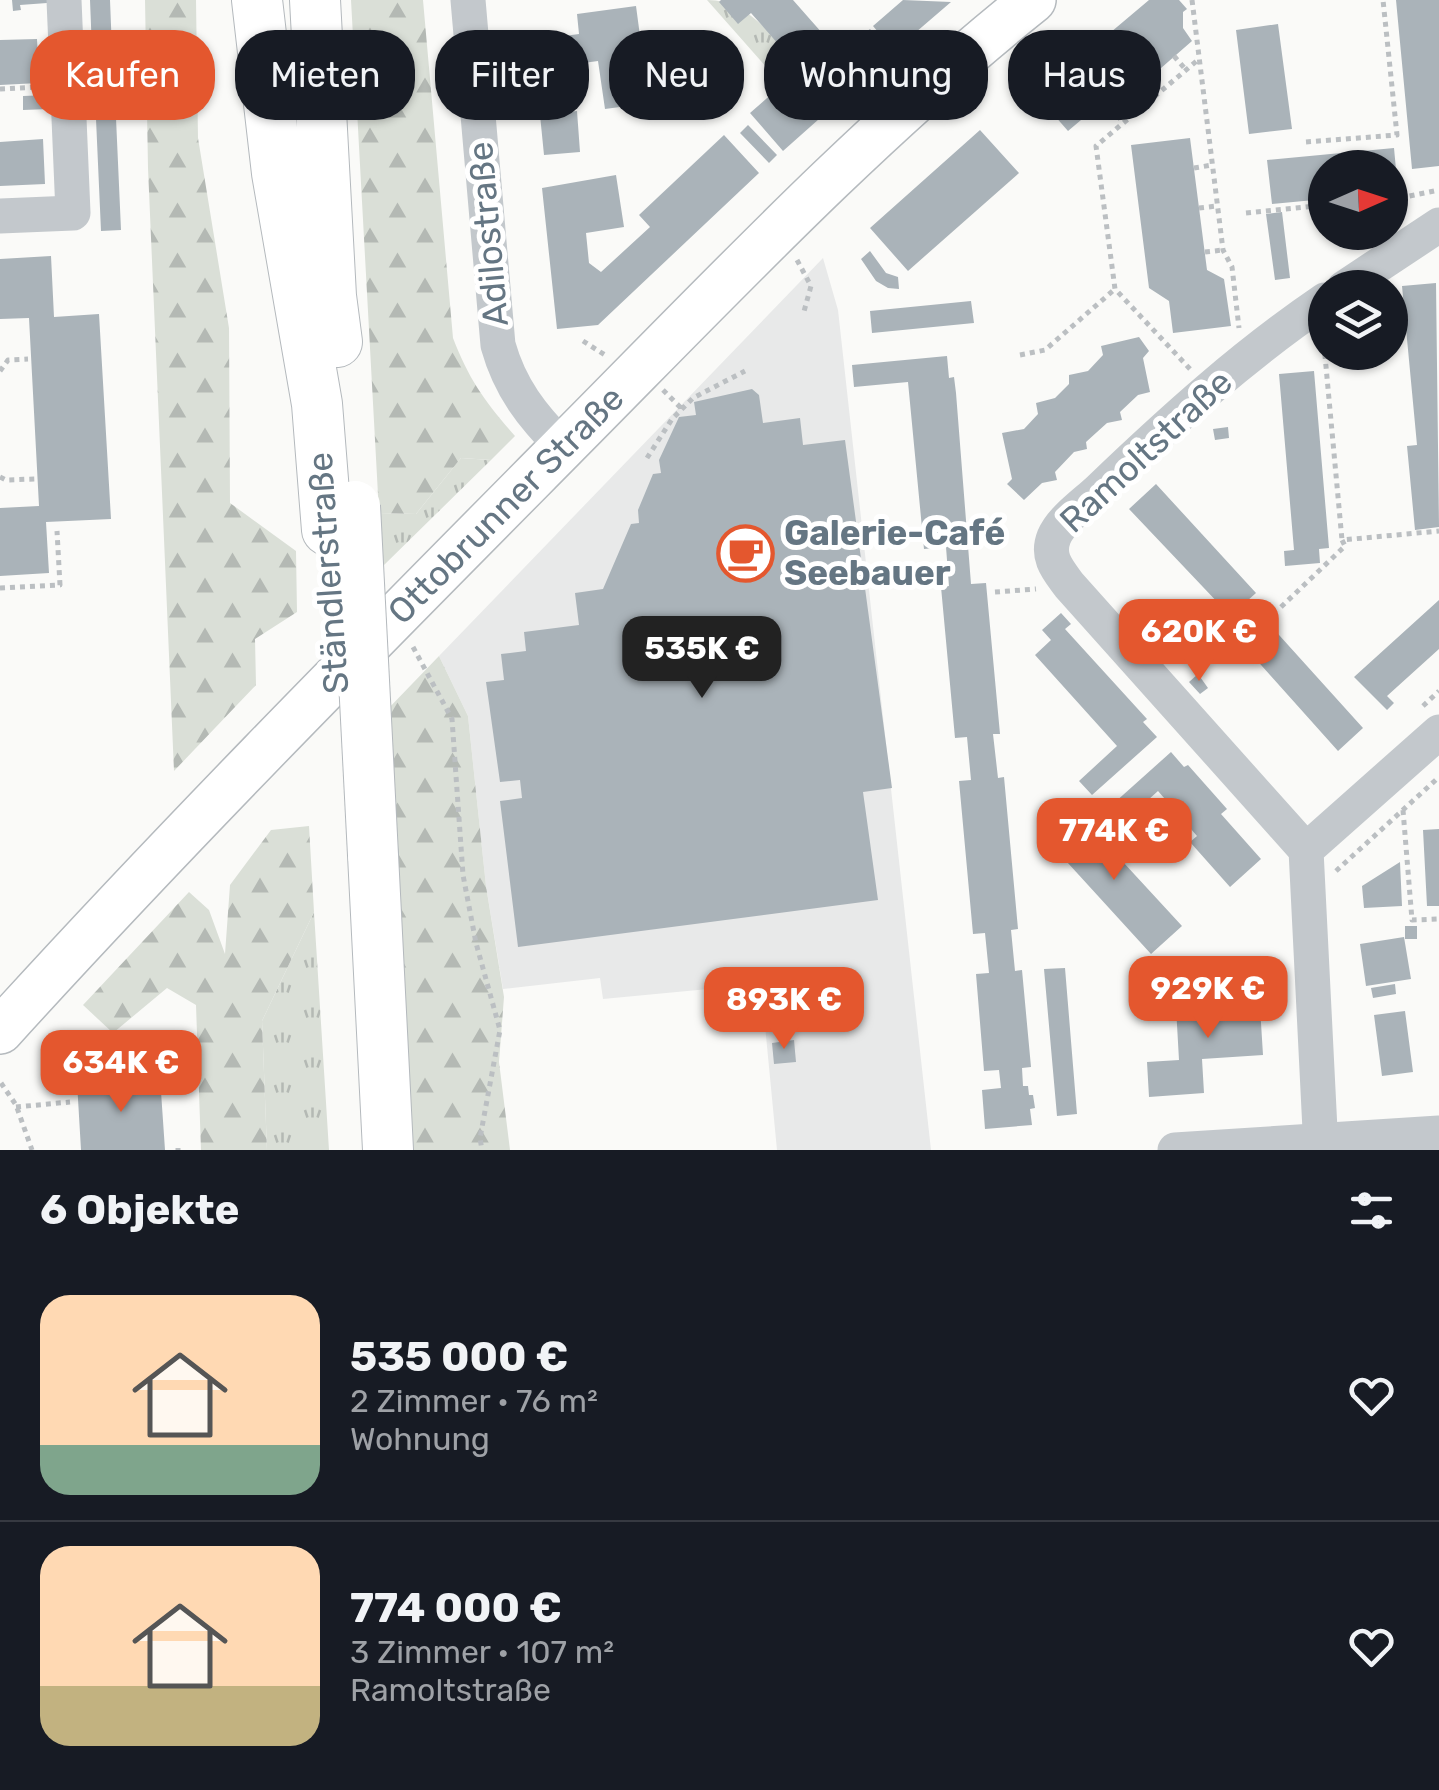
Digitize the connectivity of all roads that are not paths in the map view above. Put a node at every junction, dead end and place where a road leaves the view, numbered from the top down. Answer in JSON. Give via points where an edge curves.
{"nodes":[{"id":1,"x":64,"y":0,"type":"edge"},
{"id":2,"x":258,"y":0,"type":"edge"},
{"id":3,"x":315,"y":0,"type":"edge"},
{"id":4,"x":468,"y":0,"type":"edge"},
{"id":5,"x":1033,"y":0,"type":"edge"},
{"id":6,"x":0,"y":216,"type":"edge"},
{"id":7,"x":1439,"y":225,"type":"edge"},
{"id":8,"x":1371,"y":270,"type":"edge"},
{"id":9,"x":1308,"y":312,"type":"edge"},
{"id":10,"x":563,"y":447,"type":"junction"},
{"id":11,"x":340,"y":518,"type":"junction"},
{"id":12,"x":1439,"y":732,"type":"edge"},
{"id":13,"x":1306,"y":850,"type":"junction"},
{"id":14,"x":360,"y":866,"type":"junction"},
{"id":15,"x":0,"y":1031,"type":"edge"},
{"id":16,"x":1439,"y":1133,"type":"edge"},
{"id":17,"x":1321,"y":1145,"type":"edge"},
{"id":18,"x":361,"y":1150,"type":"edge"},
{"id":19,"x":388,"y":1150,"type":"edge"},
{"id":20,"x":1175,"y":1150,"type":"edge"}],
"edges":[{"from":1,"to":6,"type":"street","via":[[73,213]]},
{"from":2,"to":11,"type":"highway","name":"Ständlerstraße","via":[[277,172]]},
{"from":3,"to":11,"type":"highway","name":"Ständlerstraße"},
{"from":4,"to":10,"type":"street","name":"Adilostraße","via":[[498,345],[526,408]]},
{"from":5,"to":10,"type":"main road","name":"Ottobrunner Straße","via":[[808,202]]},
{"from":7,"to":8,"type":"street"},
{"from":9,"to":13,"type":"street","name":"Ramoltstraße","via":[[1140,450],[1059,528],[1051,554],[1069,585]]},
{"from":10,"to":15,"type":"main road","name":"Ottobrunner Straße"},
{"from":11,"to":14,"type":"highway","name":"Ständlerstraße","bridge":true},
{"from":12,"to":13,"type":"street"},
{"from":13,"to":17,"type":"street"},
{"from":14,"to":18,"type":"highway","name":"Ständlerstraße"},
{"from":14,"to":19,"type":"highway","name":"Ständlerstraße"},
{"from":16,"to":17,"type":"street"},
{"from":17,"to":20,"type":"street"}]}
